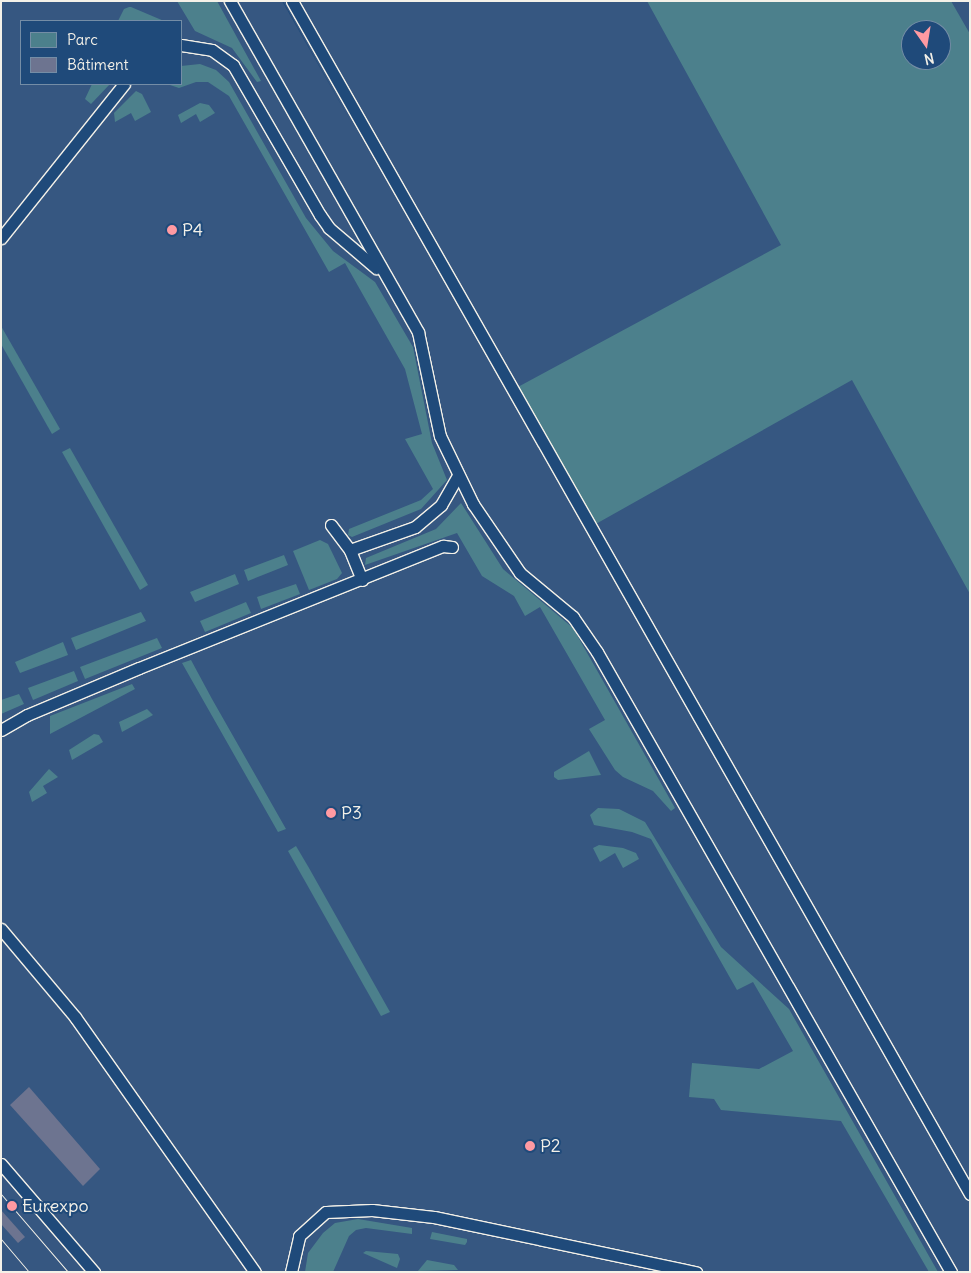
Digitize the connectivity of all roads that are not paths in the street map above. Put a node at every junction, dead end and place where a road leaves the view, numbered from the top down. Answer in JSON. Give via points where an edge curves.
{"nodes":[{"id":1,"x":230,"y":1,"type":"edge"},
{"id":2,"x":292,"y":1,"type":"edge"},
{"id":3,"x":182,"y":45,"type":"edge"},
{"id":4,"x":123,"y":85,"type":"edge"},
{"id":5,"x":1,"y":238,"type":"edge"},
{"id":6,"x":383,"y":274,"type":"junction"},
{"id":7,"x":458,"y":476,"type":"junction"},
{"id":8,"x":331,"y":525,"type":"dead end"},
{"id":9,"x":452,"y":547,"type":"dead end"},
{"id":10,"x":350,"y":550,"type":"junction"},
{"id":11,"x":362,"y":580,"type":"junction"},
{"id":12,"x":1,"y":730,"type":"edge"},
{"id":13,"x":1,"y":929,"type":"edge"},
{"id":14,"x":1,"y":1164,"type":"edge"},
{"id":15,"x":970,"y":1194,"type":"edge"},
{"id":16,"x":94,"y":1272,"type":"edge"},
{"id":17,"x":255,"y":1272,"type":"edge"},
{"id":18,"x":291,"y":1272,"type":"edge"},
{"id":19,"x":696,"y":1272,"type":"edge"},
{"id":20,"x":951,"y":1272,"type":"edge"}],
"edges":[{"from":1,"to":6,"type":"lane"},
{"from":2,"to":15,"type":"lane"},
{"from":3,"to":6,"type":"lane","via":[[212,50],[233,65],[329,228]]},
{"from":4,"to":5,"type":"lane"},
{"from":6,"to":7,"type":"lane","via":[[423,347],[440,436]]},
{"from":7,"to":10,"type":"lane","via":[[441,505],[415,528]]},
{"from":7,"to":20,"type":"lane","via":[[520,573],[573,617],[597,652]]},
{"from":8,"to":10,"type":"lane"},
{"from":9,"to":11,"type":"lane","via":[[443,546]]},
{"from":10,"to":11,"type":"lane"},
{"from":11,"to":12,"type":"lane","via":[[36,711]]},
{"from":13,"to":17,"type":"lane","via":[[75,1018]]},
{"from":14,"to":16,"type":"lane"},
{"from":18,"to":19,"type":"lane","via":[[298,1236],[326,1212],[372,1210],[424,1216]]}]}
